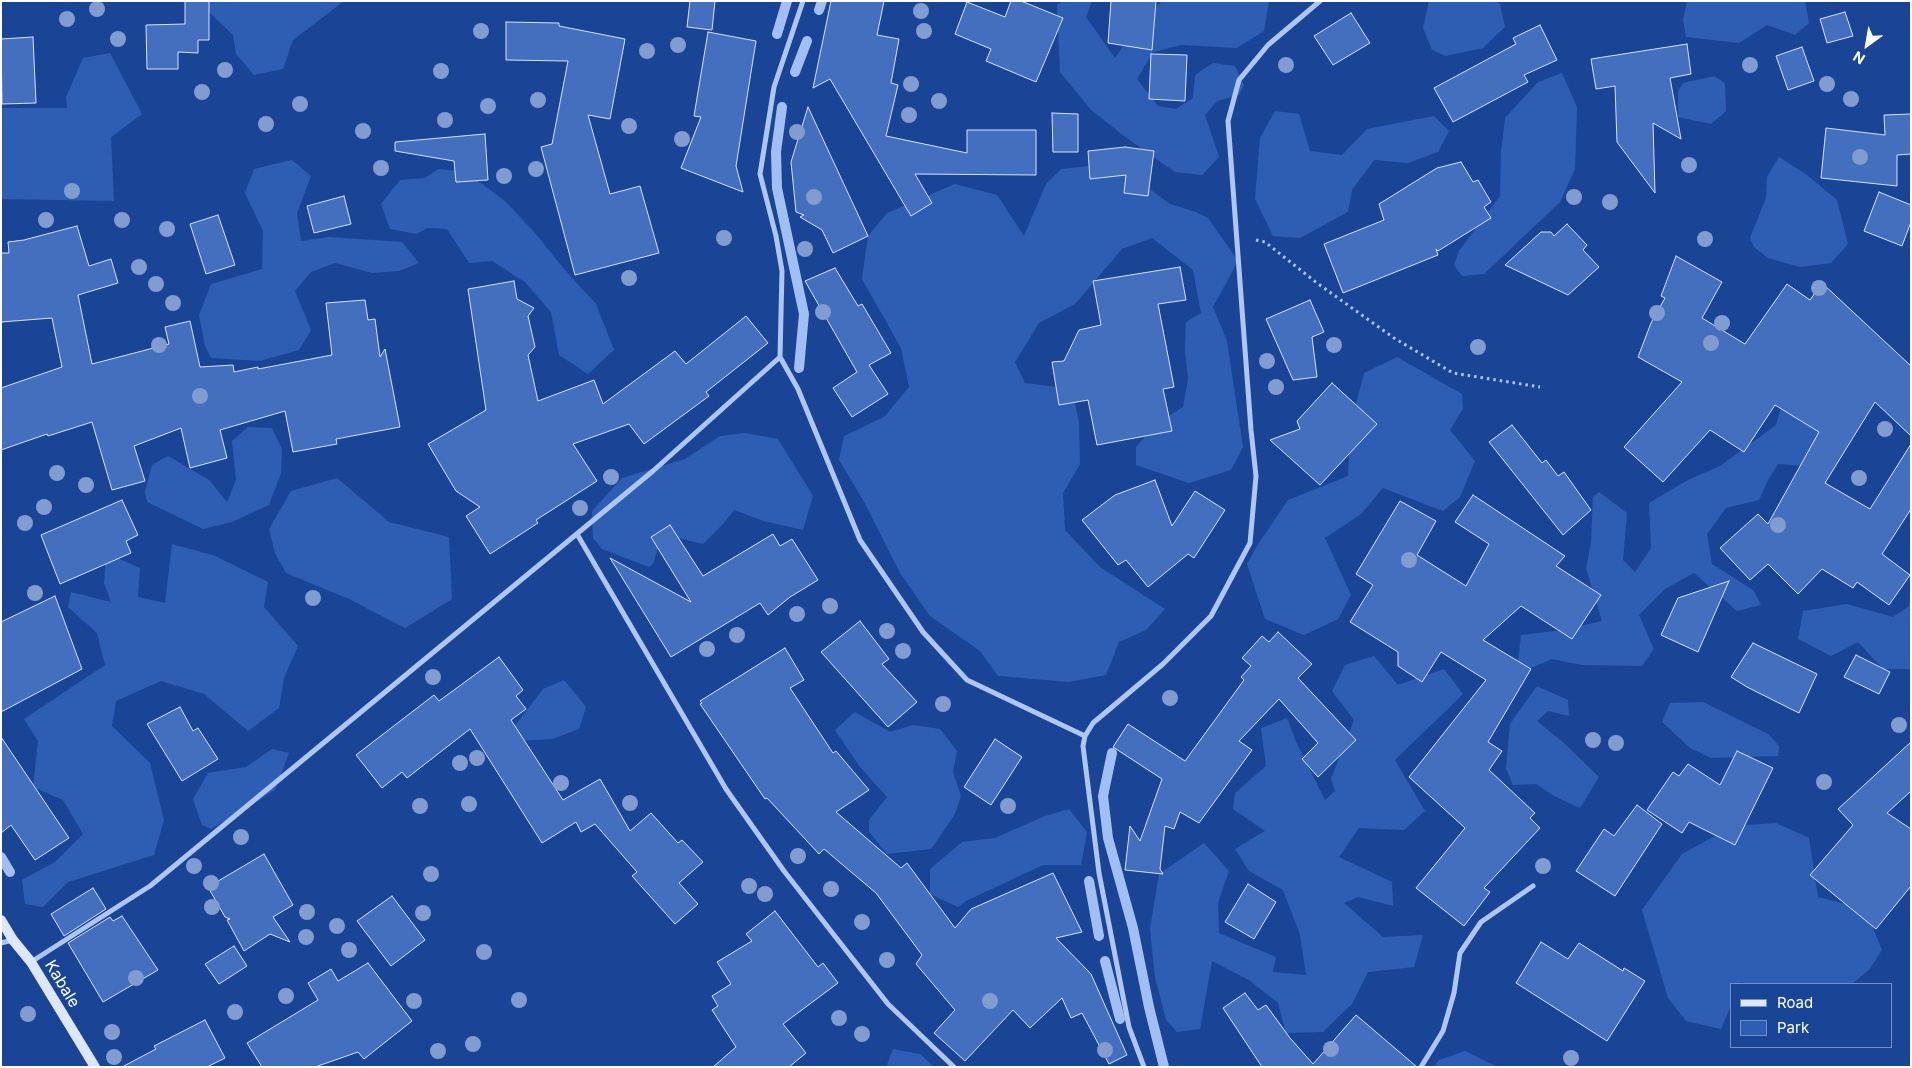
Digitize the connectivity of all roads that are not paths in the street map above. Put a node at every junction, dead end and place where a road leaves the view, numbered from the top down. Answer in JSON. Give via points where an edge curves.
{"nodes":[{"id":1,"x":803,"y":1,"type":"edge"},
{"id":2,"x":1320,"y":1,"type":"edge"},
{"id":3,"x":780,"y":357,"type":"junction"},
{"id":4,"x":577,"y":534,"type":"junction"},
{"id":5,"x":1085,"y":736,"type":"junction"},
{"id":6,"x":1533,"y":886,"type":"dead end"},
{"id":7,"x":1,"y":920,"type":"edge"},
{"id":8,"x":13,"y":940,"type":"junction"},
{"id":9,"x":1,"y":943,"type":"edge"},
{"id":10,"x":31,"y":962,"type":"junction"},
{"id":11,"x":95,"y":1067,"type":"edge"},
{"id":12,"x":954,"y":1067,"type":"edge"},
{"id":13,"x":1144,"y":1067,"type":"edge"},
{"id":14,"x":1421,"y":1067,"type":"edge"}],
"edges":[{"from":1,"to":3,"type":"street","via":[[774,87],[760,174],[782,272]]},
{"from":2,"to":5,"type":"street","via":[[1268,45],[1238,80],[1228,121],[1256,476],[1250,543],[1210,616],[1162,664],[1093,723]]},
{"from":3,"to":4,"type":"street"},
{"from":3,"to":5,"type":"street","via":[[798,389],[860,540],[923,632],[967,680]]},
{"from":4,"to":10,"type":"street","via":[[150,886]]},
{"from":4,"to":12,"type":"street","via":[[731,796],[784,871],[888,1004]]},
{"from":5,"to":13,"type":"street","via":[[1083,746],[1099,873],[1129,1026]]},
{"from":6,"to":14,"type":"street","via":[[1481,922],[1460,953],[1454,993],[1443,1031]]},
{"from":7,"to":8,"type":"street","name":"Kabale"},
{"from":8,"to":9,"type":"street"},
{"from":8,"to":10,"type":"street","name":"Kabale"},
{"from":10,"to":11,"type":"street","name":"Kabale"}]}
